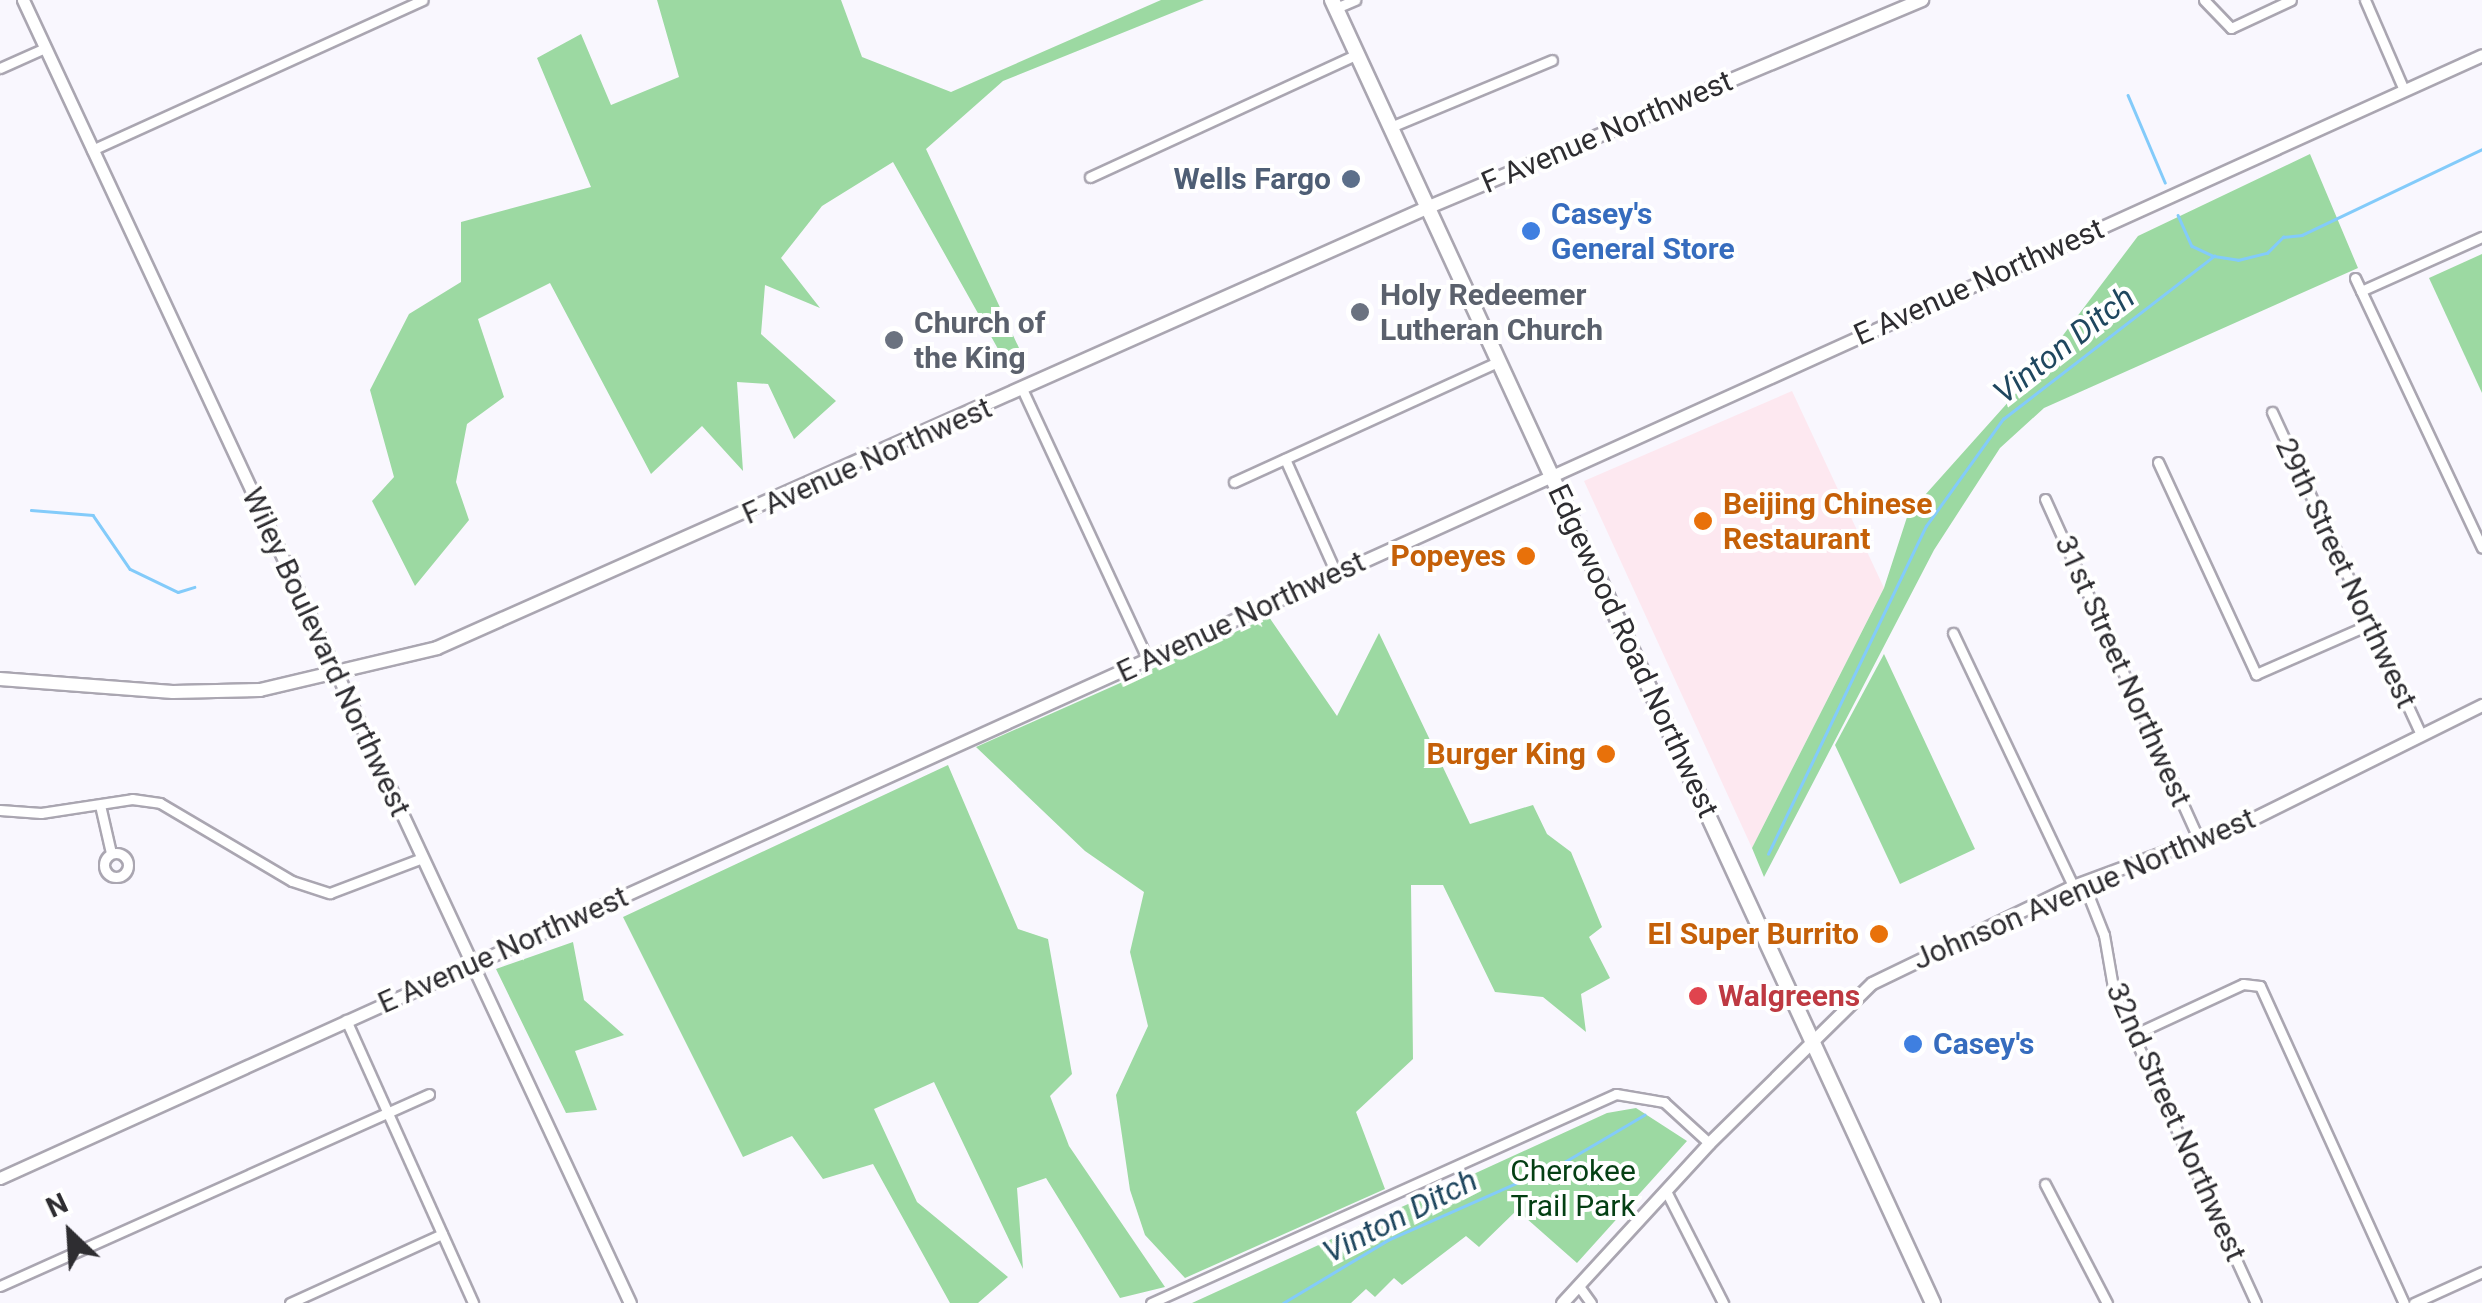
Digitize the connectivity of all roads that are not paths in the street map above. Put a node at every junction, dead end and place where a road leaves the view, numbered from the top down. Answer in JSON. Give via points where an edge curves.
{"nodes":[{"id":1,"x":23,"y":0,"type":"edge"},
{"id":2,"x":423,"y":0,"type":"edge"},
{"id":3,"x":1355,"y":0,"type":"edge"},
{"id":4,"x":1922,"y":0,"type":"edge"},
{"id":5,"x":2204,"y":0,"type":"edge"},
{"id":6,"x":2291,"y":0,"type":"edge"},
{"id":7,"x":2365,"y":0,"type":"edge"},
{"id":8,"x":1334,"y":4,"type":"edge"},
{"id":9,"x":45,"y":48,"type":"junction"},
{"id":10,"x":1358,"y":54,"type":"junction"},
{"id":11,"x":2482,"y":55,"type":"edge"},
{"id":12,"x":1552,"y":60,"type":"dead end"},
{"id":13,"x":0,"y":68,"type":"edge"},
{"id":14,"x":2404,"y":90,"type":"junction"},
{"id":15,"x":1393,"y":126,"type":"junction"},
{"id":16,"x":92,"y":150,"type":"junction"},
{"id":17,"x":1090,"y":177,"type":"dead end"},
{"id":18,"x":1429,"y":207,"type":"junction"},
{"id":19,"x":2482,"y":237,"type":"edge"},
{"id":20,"x":2355,"y":278,"type":"dead end"},
{"id":21,"x":2361,"y":290,"type":"junction"},
{"id":22,"x":1500,"y":360,"type":"junction"},
{"id":23,"x":1023,"y":391,"type":"junction"},
{"id":24,"x":2272,"y":412,"type":"dead end"},
{"id":25,"x":1285,"y":458,"type":"junction"},
{"id":26,"x":2158,"y":462,"type":"dead end"},
{"id":27,"x":1552,"y":476,"type":"junction"},
{"id":28,"x":1234,"y":482,"type":"dead end"},
{"id":29,"x":2045,"y":499,"type":"dead end"},
{"id":30,"x":2482,"y":548,"type":"edge"},
{"id":31,"x":1336,"y":573,"type":"junction"},
{"id":32,"x":2368,"y":624,"type":"junction"},
{"id":33,"x":1953,"y":633,"type":"dead end"},
{"id":34,"x":1148,"y":660,"type":"junction"},
{"id":35,"x":337,"y":677,"type":"junction"},
{"id":36,"x":0,"y":679,"type":"edge"},
{"id":37,"x":2482,"y":705,"type":"edge"},
{"id":38,"x":2420,"y":733,"type":"junction"},
{"id":39,"x":100,"y":804,"type":"junction"},
{"id":40,"x":0,"y":810,"type":"edge"},
{"id":41,"x":2200,"y":843,"type":"junction"},
{"id":42,"x":112,"y":854,"type":"dead end"},
{"id":43,"x":422,"y":858,"type":"junction"},
{"id":44,"x":2078,"y":884,"type":"junction"},
{"id":45,"x":472,"y":964,"type":"junction"},
{"id":46,"x":346,"y":1020,"type":"junction"},
{"id":47,"x":2132,"y":1035,"type":"junction"},
{"id":48,"x":1811,"y":1038,"type":"junction"},
{"id":49,"x":429,"y":1094,"type":"dead end"},
{"id":50,"x":387,"y":1112,"type":"junction"},
{"id":51,"x":1709,"y":1143,"type":"junction"},
{"id":52,"x":0,"y":1178,"type":"edge"},
{"id":53,"x":2045,"y":1184,"type":"dead end"},
{"id":54,"x":1666,"y":1191,"type":"junction"},
{"id":55,"x":442,"y":1234,"type":"junction"},
{"id":56,"x":2482,"y":1272,"type":"edge"},
{"id":57,"x":1578,"y":1285,"type":"junction"},
{"id":58,"x":0,"y":1286,"type":"edge"},
{"id":59,"x":290,"y":1303,"type":"edge"},
{"id":60,"x":473,"y":1303,"type":"edge"},
{"id":61,"x":630,"y":1303,"type":"edge"},
{"id":62,"x":1151,"y":1303,"type":"edge"},
{"id":63,"x":1562,"y":1303,"type":"edge"},
{"id":64,"x":1590,"y":1303,"type":"edge"},
{"id":65,"x":1723,"y":1303,"type":"edge"},
{"id":66,"x":1933,"y":1303,"type":"edge"},
{"id":67,"x":2107,"y":1303,"type":"edge"},
{"id":68,"x":2256,"y":1303,"type":"edge"},
{"id":69,"x":2404,"y":1303,"type":"edge"},
{"id":70,"x":2414,"y":1303,"type":"edge"}],
"edges":[{"from":1,"to":9,"type":"street","name":"Wiley Boulevard Northwest"},
{"from":2,"to":16,"type":"street"},
{"from":3,"to":8,"type":"street"},
{"from":4,"to":18,"type":"main road","name":"F Avenue Northwest"},
{"from":5,"to":6,"type":"street","via":[[2232,28]]},
{"from":7,"to":14,"type":"street"},
{"from":8,"to":10,"type":"main road","name":"Edgewood Road Northwest"},
{"from":9,"to":13,"type":"street"},
{"from":9,"to":16,"type":"street","name":"Wiley Boulevard Northwest"},
{"from":10,"to":15,"type":"main road","name":"Edgewood Road Northwest"},
{"from":10,"to":17,"type":"street"},
{"from":11,"to":14,"type":"street","name":"E Avenue Northwest"},
{"from":12,"to":15,"type":"street"},
{"from":14,"to":27,"type":"street","name":"E Avenue Northwest"},
{"from":15,"to":18,"type":"main road","name":"Edgewood Road Northwest"},
{"from":16,"to":35,"type":"street","name":"Wiley Boulevard Northwest"},
{"from":18,"to":22,"type":"main road","name":"Edgewood Road Northwest"},
{"from":18,"to":23,"type":"main road","name":"F Avenue Northwest"},
{"from":19,"to":21,"type":"street"},
{"from":20,"to":21,"type":"street"},
{"from":21,"to":30,"type":"street"},
{"from":22,"to":25,"type":"street"},
{"from":22,"to":27,"type":"main road","name":"Edgewood Road Northwest"},
{"from":23,"to":34,"type":"street"},
{"from":23,"to":35,"type":"main road","name":"F Avenue Northwest","via":[[482,631]]},
{"from":24,"to":32,"type":"street","name":"29th Street Northwest"},
{"from":25,"to":28,"type":"street"},
{"from":25,"to":31,"type":"street"},
{"from":26,"to":32,"type":"street","via":[[2256,674]]},
{"from":27,"to":31,"type":"street","name":"E Avenue Northwest"},
{"from":27,"to":48,"type":"main road","name":"Edgewood Road Northwest"},
{"from":29,"to":41,"type":"street","name":"31st Street Northwest"},
{"from":31,"to":34,"type":"street","name":"E Avenue Northwest"},
{"from":32,"to":38,"type":"street","name":"29th Street Northwest"},
{"from":33,"to":44,"type":"street","name":"32nd Street Northwest"},
{"from":34,"to":45,"type":"street","name":"E Avenue Northwest"},
{"from":35,"to":36,"type":"main road","name":"F Avenue Northwest","via":[[216,693]]},
{"from":35,"to":43,"type":"street","name":"Wiley Boulevard Northwest"},
{"from":37,"to":38,"type":"street","name":"Johnson Avenue Northwest"},
{"from":38,"to":41,"type":"street","name":"Johnson Avenue Northwest"},
{"from":39,"to":40,"type":"street","via":[[41,814]]},
{"from":39,"to":42,"type":"street"},
{"from":39,"to":43,"type":"street","via":[[132,800],[172,808],[309,890],[352,890]]},
{"from":41,"to":44,"type":"street","name":"Johnson Avenue Northwest"},
{"from":43,"to":45,"type":"street","name":"Wiley Boulevard Northwest"},
{"from":44,"to":47,"type":"street","name":"32nd Street Northwest"},
{"from":44,"to":48,"type":"street","name":"Johnson Avenue Northwest","via":[[1891,971]]},
{"from":45,"to":46,"type":"street","name":"E Avenue Northwest"},
{"from":45,"to":61,"type":"street","name":"Wiley Boulevard Northwest"},
{"from":46,"to":50,"type":"street"},
{"from":46,"to":52,"type":"street","name":"E Avenue Northwest"},
{"from":47,"to":68,"type":"street","name":"32nd Street Northwest"},
{"from":47,"to":69,"type":"street","via":[[2243,984],[2260,986]]},
{"from":48,"to":51,"type":"street","name":"Johnson Avenue Northwest"},
{"from":48,"to":66,"type":"main road","name":"Edgewood Road Northwest"},
{"from":49,"to":50,"type":"street"},
{"from":50,"to":55,"type":"street"},
{"from":50,"to":58,"type":"street"},
{"from":51,"to":54,"type":"street","name":"Johnson Avenue Northwest"},
{"from":51,"to":62,"type":"street","via":[[1664,1102],[1616,1094]]},
{"from":53,"to":67,"type":"street"},
{"from":54,"to":57,"type":"street","name":"Johnson Avenue Northwest"},
{"from":54,"to":65,"type":"street"},
{"from":55,"to":59,"type":"street"},
{"from":55,"to":60,"type":"street"},
{"from":56,"to":70,"type":"street"},
{"from":57,"to":63,"type":"street","name":"Johnson Avenue Northwest"},
{"from":57,"to":64,"type":"street"}]}
